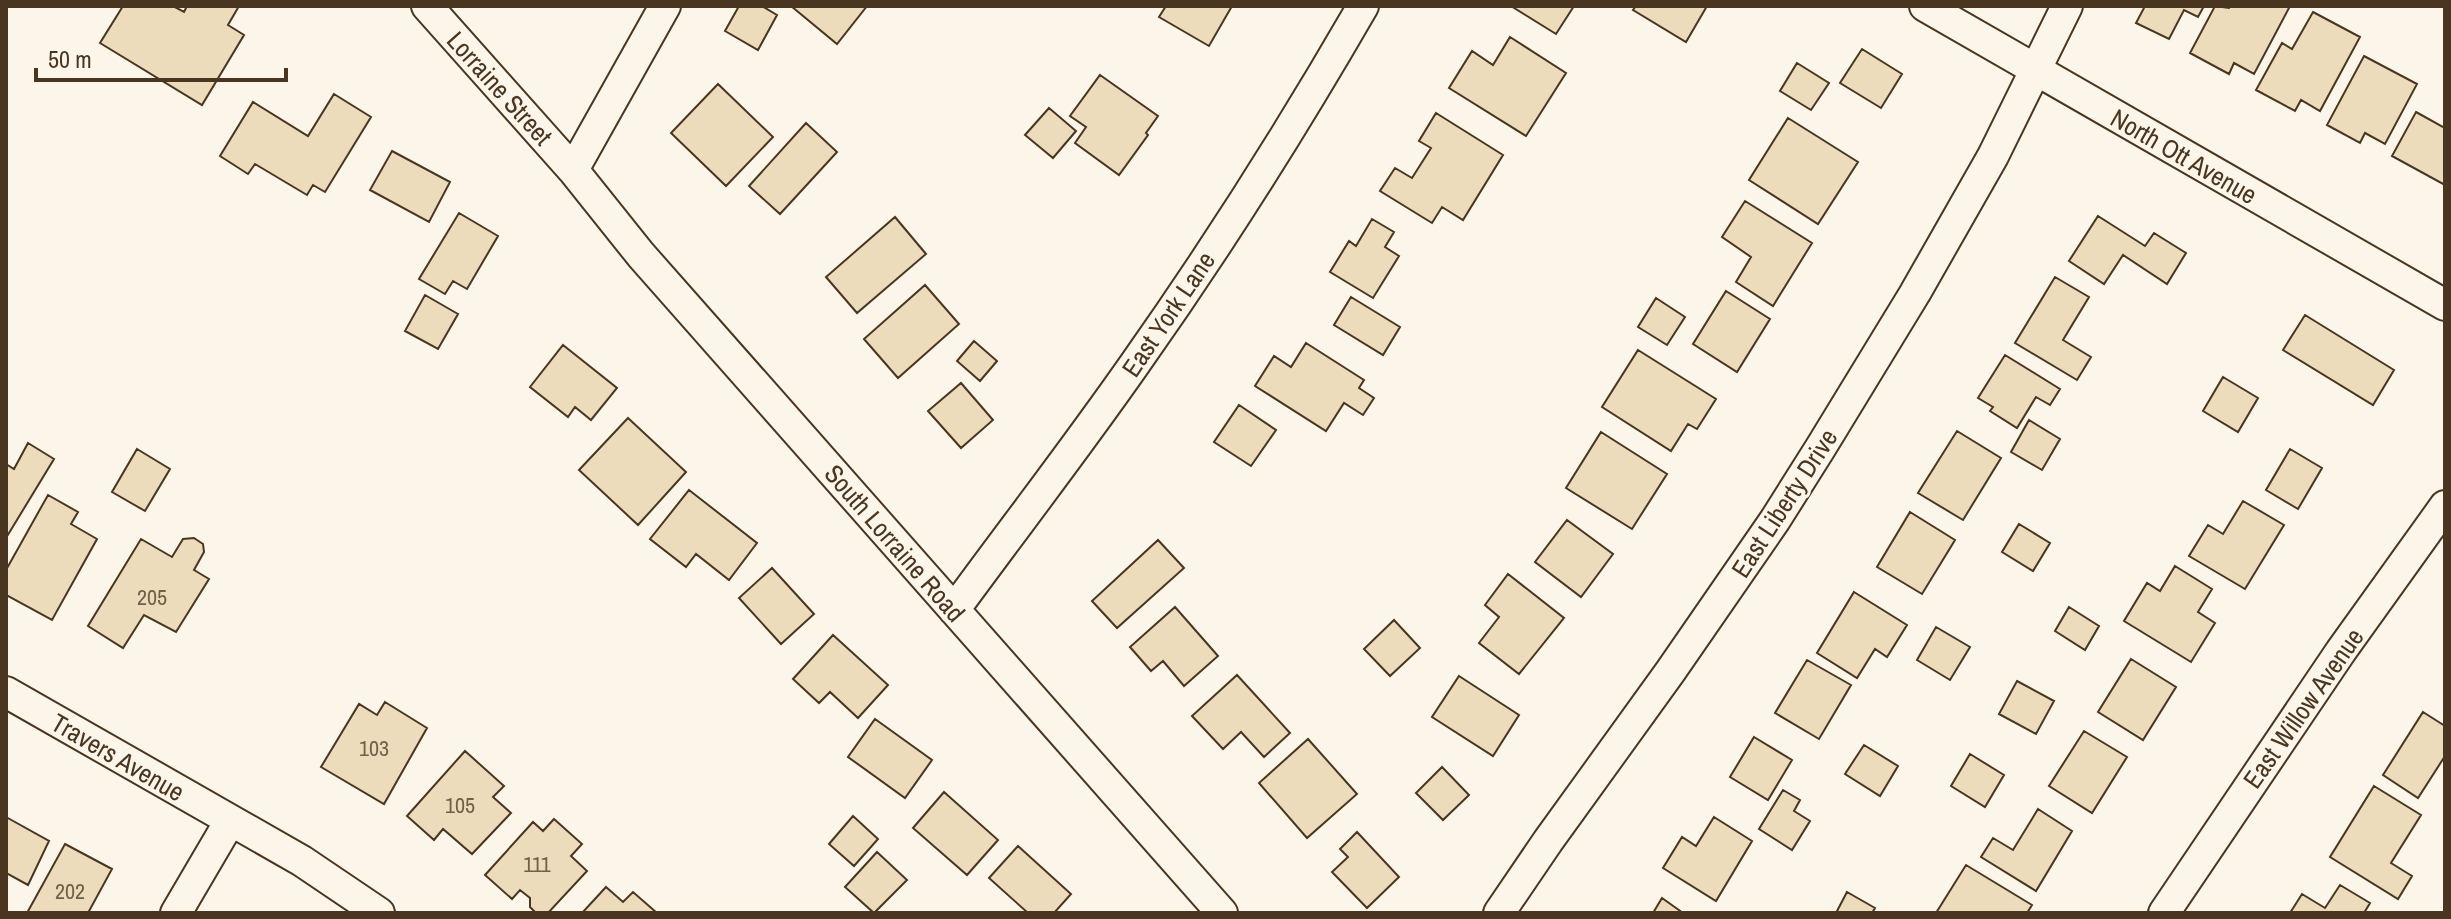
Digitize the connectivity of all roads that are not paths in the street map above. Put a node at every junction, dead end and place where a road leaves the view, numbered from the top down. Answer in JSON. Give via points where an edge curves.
{"nodes":[{"id":1,"x":427,"y":6,"type":"edge"},
{"id":2,"x":665,"y":6,"type":"edge"},
{"id":3,"x":1363,"y":6,"type":"edge"},
{"id":4,"x":1925,"y":6,"type":"edge"},
{"id":5,"x":2067,"y":6,"type":"edge"},
{"id":6,"x":2035,"y":71,"type":"junction"},
{"id":7,"x":573,"y":170,"type":"junction"},
{"id":8,"x":2445,"y":305,"type":"edge"},
{"id":9,"x":2445,"y":506,"type":"edge"},
{"id":10,"x":954,"y":610,"type":"junction"},
{"id":11,"x":6,"y":692,"type":"edge"},
{"id":12,"x":230,"y":821,"type":"junction"},
{"id":13,"x":176,"y":913,"type":"edge"},
{"id":14,"x":379,"y":913,"type":"edge"},
{"id":15,"x":1222,"y":913,"type":"edge"},
{"id":16,"x":1499,"y":913,"type":"edge"},
{"id":17,"x":2164,"y":913,"type":"edge"}],
"edges":[{"from":1,"to":7,"type":"street","name":"Lorraine Street"},
{"from":2,"to":7,"type":"street"},
{"from":3,"to":10,"type":"street","name":"East York Lane","via":[[1199,271]]},
{"from":4,"to":6,"type":"street","name":"North Ott Avenue"},
{"from":5,"to":6,"type":"street","name":"East Liberty Drive"},
{"from":6,"to":8,"type":"street","name":"North Ott Avenue"},
{"from":6,"to":16,"type":"street","name":"East Liberty Drive","via":[[1915,293],[1813,460]]},
{"from":7,"to":10,"type":"street","name":"South Lorraine Road","via":[[641,255]]},
{"from":9,"to":17,"type":"street","name":"East Willow Avenue"},
{"from":10,"to":15,"type":"street","name":"South Lorraine Road"},
{"from":11,"to":12,"type":"street","name":"Travers Avenue"},
{"from":12,"to":13,"type":"street"},
{"from":12,"to":14,"type":"street","name":"Travers Avenue"}]}
